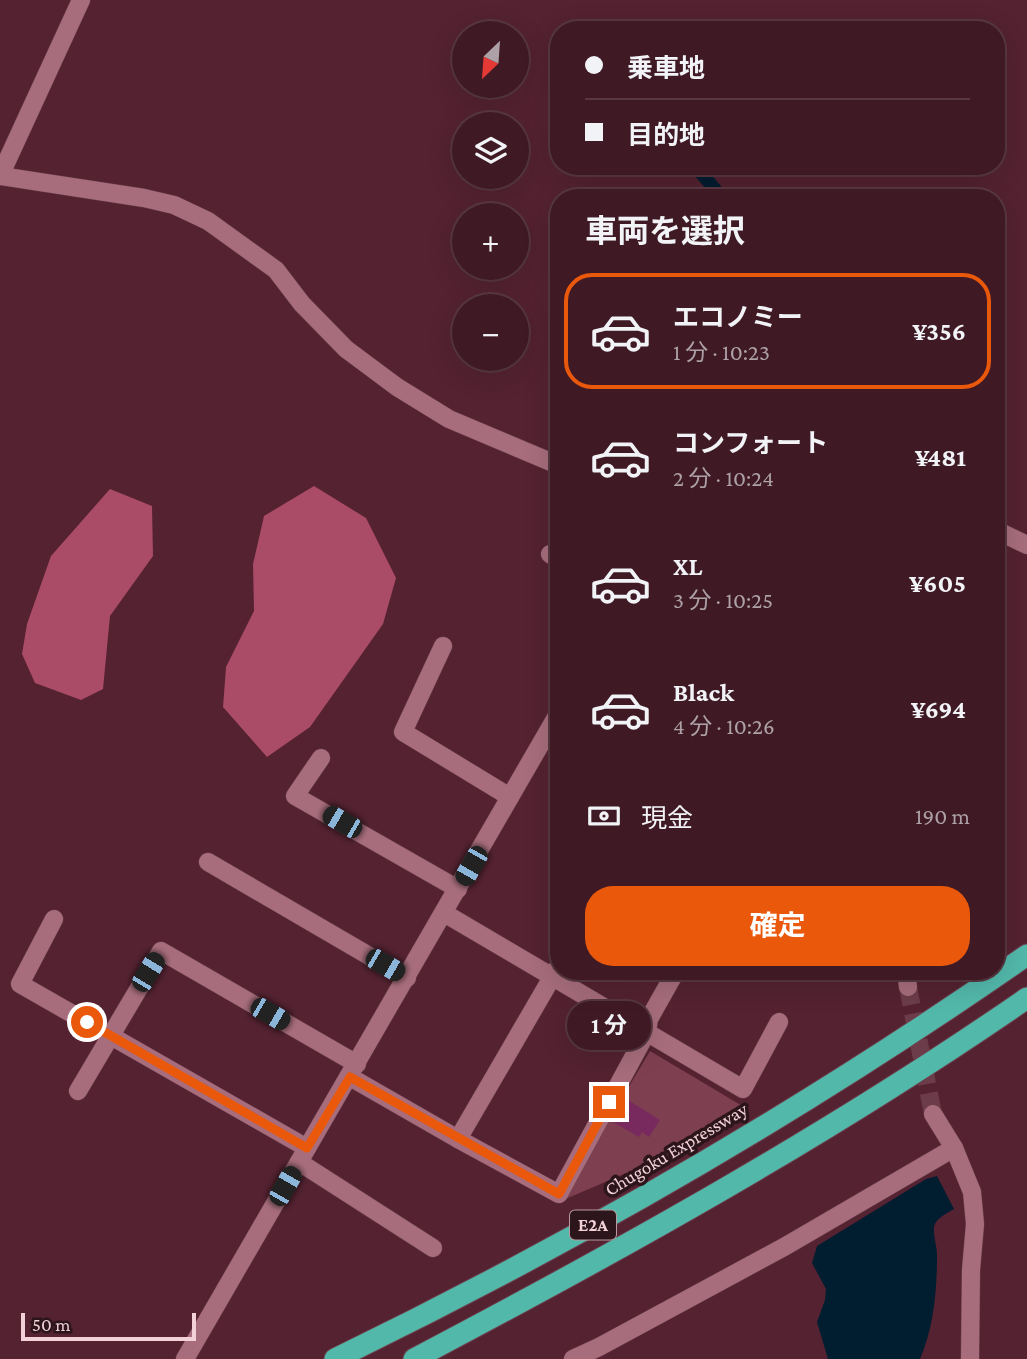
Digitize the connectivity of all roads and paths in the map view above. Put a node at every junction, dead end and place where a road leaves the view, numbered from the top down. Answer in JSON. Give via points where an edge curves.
{"nodes":[{"id":1,"x":81,"y":0,"type":"edge"},
{"id":2,"x":550,"y":462,"type":"edge"},
{"id":3,"x":1005,"y":534,"type":"edge"},
{"id":4,"x":1027,"y":545,"type":"edge"},
{"id":5,"x":443,"y":646,"type":"dead end"},
{"id":6,"x":550,"y":728,"type":"edge"},
{"id":7,"x":321,"y":758,"type":"dead end"},
{"id":8,"x":510,"y":797,"type":"junction"},
{"id":9,"x":208,"y":862,"type":"dead end"},
{"id":10,"x":458,"y":889,"type":"junction"},
{"id":11,"x":443,"y":913,"type":"junction"},
{"id":12,"x":54,"y":919,"type":"dead end"},
{"id":13,"x":1027,"y":955,"type":"edge"},
{"id":14,"x":550,"y":969,"type":"edge"},
{"id":15,"x":1005,"y":969,"type":"edge"},
{"id":16,"x":407,"y":978,"type":"junction"},
{"id":17,"x":550,"y":980,"type":"edge"},
{"id":18,"x":567,"y":980,"type":"edge"},
{"id":19,"x":671,"y":980,"type":"edge"},
{"id":20,"x":989,"y":980,"type":"edge"},
{"id":21,"x":1027,"y":998,"type":"edge"},
{"id":22,"x":779,"y":1023,"type":"dead end"},
{"id":23,"x":647,"y":1032,"type":"junction"},
{"id":24,"x":110,"y":1035,"type":"junction"},
{"id":25,"x":353,"y":1070,"type":"junction"},
{"id":26,"x":78,"y":1091,"type":"dead end"},
{"id":27,"x":933,"y":1114,"type":"tunnel mouth"},
{"id":28,"x":458,"y":1139,"type":"junction"},
{"id":29,"x":954,"y":1148,"type":"junction"},
{"id":30,"x":303,"y":1155,"type":"junction"},
{"id":31,"x":433,"y":1248,"type":"dead end"},
{"id":32,"x":185,"y":1359,"type":"edge"},
{"id":33,"x":335,"y":1359,"type":"edge"},
{"id":34,"x":414,"y":1359,"type":"edge"},
{"id":35,"x":573,"y":1359,"type":"edge"},
{"id":36,"x":970,"y":1359,"type":"edge"}],
"edges":[{"from":1,"to":2,"type":"street","via":[[0,176],[174,205],[208,221],[276,270],[346,349],[397,387],[449,419]]},
{"from":3,"to":4,"type":"street"},
{"from":5,"to":8,"type":"street","via":[[402,732]]},
{"from":6,"to":8,"type":"street"},
{"from":7,"to":10,"type":"street","via":[[296,796]]},
{"from":8,"to":10,"type":"street"},
{"from":9,"to":16,"type":"street"},
{"from":10,"to":11,"type":"street"},
{"from":11,"to":14,"type":"street"},
{"from":11,"to":16,"type":"street"},
{"from":12,"to":24,"type":"street","via":[[20,984]]},
{"from":13,"to":15,"type":"highway","name":"Chugoku Expressway","number":"E2A"},
{"from":16,"to":25,"type":"street"},
{"from":17,"to":28,"type":"street"},
{"from":18,"to":23,"type":"street"},
{"from":19,"to":23,"type":"street","via":[[649,1019]]},
{"from":20,"to":33,"type":"highway","name":"Chugoku Expressway","number":"E2A","via":[[693,1167],[541,1254]]},
{"from":21,"to":34,"type":"highway","number":"E2A","via":[[708,1197]]},
{"from":22,"to":23,"type":"street","via":[[743,1089]]},
{"from":23,"to":28,"type":"street","via":[[559,1194]]},
{"from":24,"to":25,"type":"street","via":[[161,951]]},
{"from":24,"to":26,"type":"street"},
{"from":24,"to":30,"type":"street"},
{"from":25,"to":28,"type":"street"},
{"from":25,"to":30,"type":"street"},
{"from":27,"to":29,"type":"street"},
{"from":29,"to":35,"type":"street","via":[[784,1247]]},
{"from":29,"to":36,"type":"street","via":[[972,1192],[975,1224]]},
{"from":30,"to":31,"type":"street"},
{"from":30,"to":32,"type":"street"}]}
